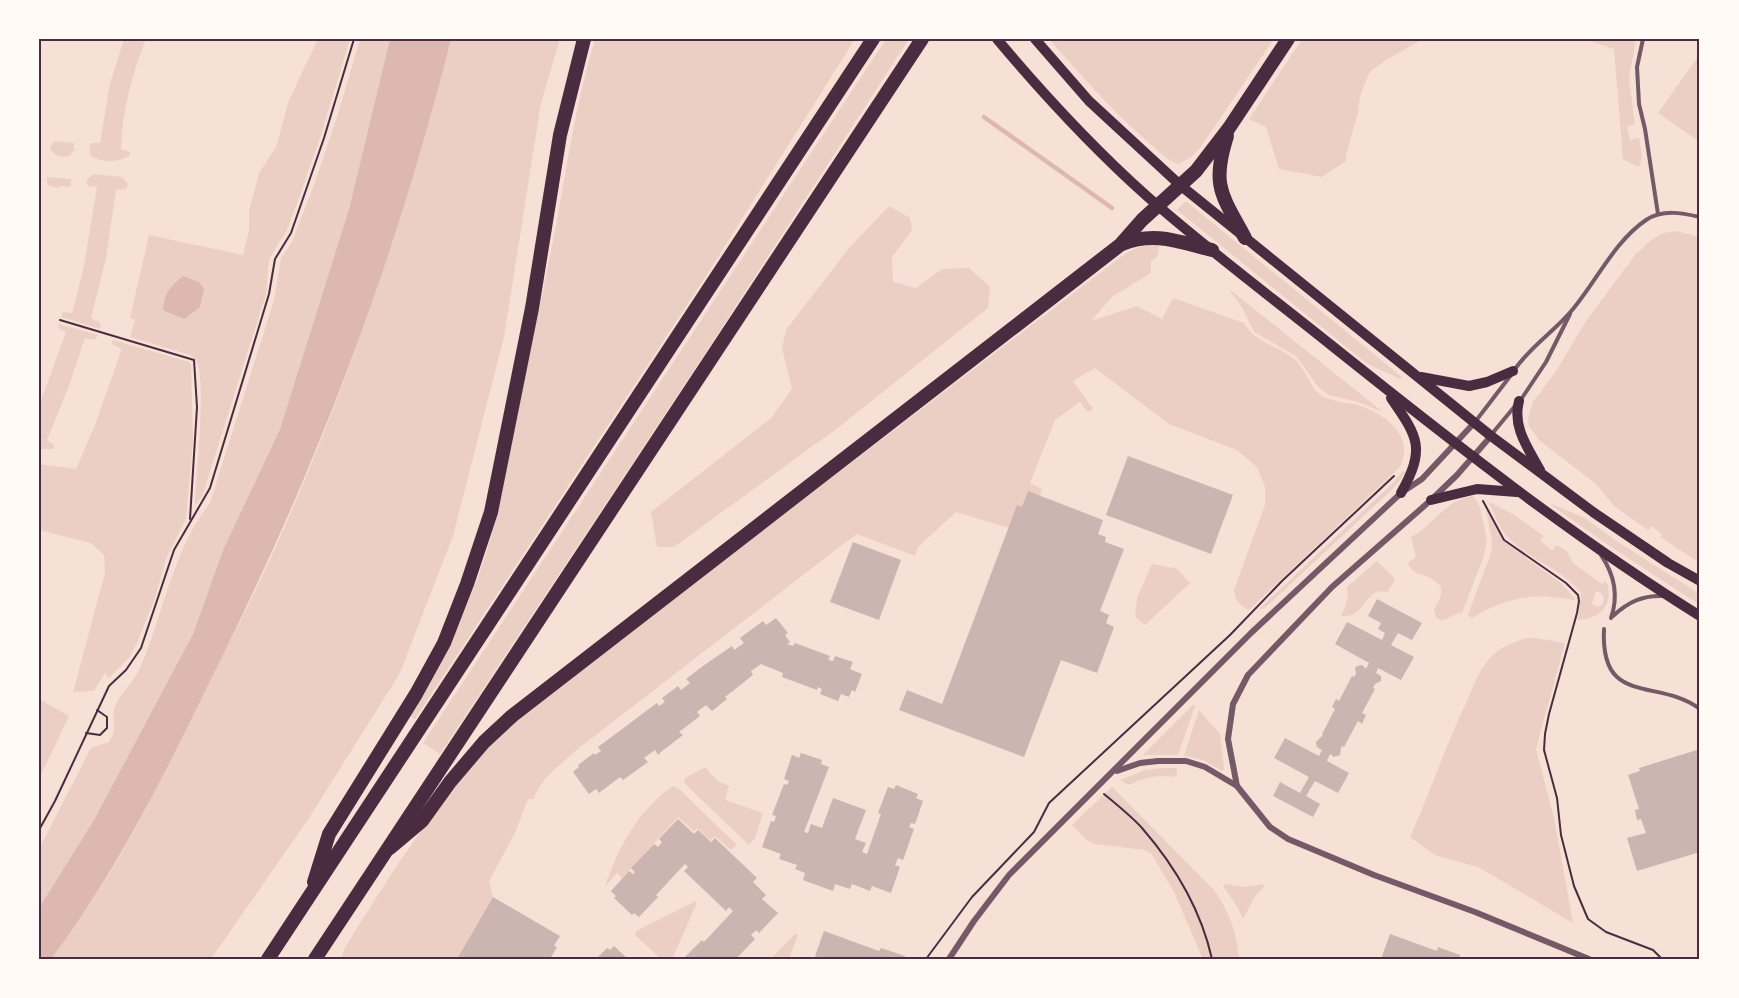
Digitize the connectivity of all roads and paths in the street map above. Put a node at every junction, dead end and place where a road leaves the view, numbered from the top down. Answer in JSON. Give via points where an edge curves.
{"nodes":[{"id":1,"x":354,"y":39,"type":"edge"},
{"id":2,"x":584,"y":39,"type":"edge"},
{"id":3,"x":873,"y":39,"type":"edge"},
{"id":4,"x":997,"y":39,"type":"edge"},
{"id":5,"x":1035,"y":39,"type":"edge"},
{"id":6,"x":1288,"y":39,"type":"edge"},
{"id":7,"x":1643,"y":39,"type":"edge"},
{"id":8,"x":921,"y":41,"type":"edge"},
{"id":9,"x":1231,"y":125,"type":"junction"},
{"id":10,"x":1180,"y":185,"type":"junction"},
{"id":11,"x":1158,"y":206,"type":"junction"},
{"id":12,"x":1658,"y":214,"type":"junction"},
{"id":13,"x":1700,"y":217,"type":"edge"},
{"id":14,"x":1245,"y":238,"type":"junction"},
{"id":15,"x":1120,"y":245,"type":"junction"},
{"id":16,"x":1212,"y":250,"type":"junction"},
{"id":17,"x":1572,"y":311,"type":"junction"},
{"id":18,"x":60,"y":320,"type":"dead end"},
{"id":19,"x":1513,"y":371,"type":"junction"},
{"id":20,"x":1416,"y":376,"type":"junction"},
{"id":21,"x":1384,"y":387,"type":"junction"},
{"id":22,"x":1519,"y":401,"type":"junction"},
{"id":23,"x":1475,"y":422,"type":"junction"},
{"id":24,"x":1491,"y":436,"type":"junction"},
{"id":25,"x":1455,"y":444,"type":"junction"},
{"id":26,"x":1472,"y":457,"type":"junction"},
{"id":27,"x":1542,"y":473,"type":"junction"},
{"id":28,"x":1395,"y":476,"type":"dead end"},
{"id":29,"x":1518,"y":492,"type":"junction"},
{"id":30,"x":1401,"y":493,"type":"junction"},
{"id":31,"x":1431,"y":500,"type":"junction"},
{"id":32,"x":1486,"y":506,"type":"dead end"},
{"id":33,"x":189,"y":521,"type":"junction"},
{"id":34,"x":1597,"y":549,"type":"junction"},
{"id":35,"x":1700,"y":582,"type":"edge"},
{"id":36,"x":1671,"y":598,"type":"junction"},
{"id":37,"x":1700,"y":616,"type":"edge"},
{"id":38,"x":1604,"y":629,"type":"dead end"},
{"id":39,"x":1700,"y":709,"type":"edge"},
{"id":40,"x":97,"y":710,"type":"junction"},
{"id":41,"x":86,"y":733,"type":"junction"},
{"id":42,"x":1094,"y":762,"type":"junction"},
{"id":43,"x":1095,"y":766,"type":"dead end"},
{"id":44,"x":1114,"y":772,"type":"junction"},
{"id":45,"x":1237,"y":786,"type":"junction"},
{"id":46,"x":1104,"y":794,"type":"dead end"},
{"id":47,"x":39,"y":830,"type":"edge"},
{"id":48,"x":390,"y":848,"type":"junction"},
{"id":49,"x":308,"y":898,"type":"junction"},
{"id":50,"x":268,"y":959,"type":"edge"},
{"id":51,"x":315,"y":959,"type":"edge"},
{"id":52,"x":926,"y":959,"type":"edge"},
{"id":53,"x":949,"y":959,"type":"edge"},
{"id":54,"x":1212,"y":959,"type":"edge"},
{"id":55,"x":1589,"y":959,"type":"edge"},
{"id":56,"x":1662,"y":959,"type":"edge"}],
"edges":[{"from":1,"to":33,"type":"path","via":[[291,233],[274,259],[266,304],[210,488]]},
{"from":2,"to":49,"type":"highway","via":[[560,135],[532,308],[491,512],[468,584],[444,643],[416,694],[329,834]]},
{"from":3,"to":49,"type":"highway"},
{"from":4,"to":11,"type":"main road","via":[[1032,82]]},
{"from":5,"to":10,"type":"main road","via":[[1089,101]]},
{"from":6,"to":9,"type":"highway"},
{"from":7,"to":12,"type":"lane","via":[[1637,67],[1639,104]]},
{"from":8,"to":48,"type":"highway"},
{"from":9,"to":10,"type":"highway","via":[[1196,171]]},
{"from":9,"to":14,"type":"highway","via":[[1219,160],[1219,183]]},
{"from":10,"to":11,"type":"highway"},
{"from":10,"to":14,"type":"main road"},
{"from":11,"to":15,"type":"highway"},
{"from":11,"to":16,"type":"main road"},
{"from":12,"to":13,"type":"lane"},
{"from":12,"to":17,"type":"lane","via":[[1622,243]]},
{"from":14,"to":20,"type":"main road"},
{"from":15,"to":16,"type":"highway","via":[[1151,237]]},
{"from":15,"to":48,"type":"highway","via":[[512,716],[484,742],[422,821]]},
{"from":16,"to":21,"type":"main road"},
{"from":17,"to":19,"type":"lane","via":[[1527,352]]},
{"from":17,"to":22,"type":"lane","via":[[1546,362]]},
{"from":18,"to":33,"type":"path","via":[[194,360],[197,407]]},
{"from":19,"to":20,"type":"main road","via":[[1469,386]]},
{"from":19,"to":23,"type":"lane"},
{"from":20,"to":23,"type":"main road"},
{"from":21,"to":25,"type":"main road"},
{"from":21,"to":30,"type":"main road","via":[[1416,441],[1414,467]]},
{"from":22,"to":24,"type":"lane"},
{"from":22,"to":27,"type":"main road","via":[[1517,423]]},
{"from":23,"to":24,"type":"main road"},
{"from":23,"to":25,"type":"street"},
{"from":24,"to":26,"type":"street"},
{"from":24,"to":27,"type":"main road"},
{"from":25,"to":26,"type":"main road"},
{"from":25,"to":30,"type":"street","via":[[1422,479]]},
{"from":26,"to":29,"type":"main road"},
{"from":26,"to":31,"type":"street"},
{"from":27,"to":35,"type":"main road"},
{"from":28,"to":42,"type":"path"},
{"from":29,"to":31,"type":"main road","via":[[1477,489]]},
{"from":29,"to":34,"type":"main road"},
{"from":30,"to":44,"type":"street","via":[[1251,633]]},
{"from":31,"to":45,"type":"street","via":[[1332,587],[1248,675],[1233,704],[1228,739]]},
{"from":32,"to":56,"type":"path","via":[[1504,540],[1578,595],[1544,750],[1557,798],[1561,835],[1582,908],[1595,925],[1653,950]]},
{"from":33,"to":40,"type":"path","via":[[168,566],[141,648],[110,686]]},
{"from":34,"to":36,"type":"main road"},
{"from":34,"to":36,"type":"lane","via":[[1614,582],[1616,599],[1611,618],[1643,598]]},
{"from":36,"to":37,"type":"main road"},
{"from":38,"to":39,"type":"lane","via":[[1605,656],[1620,680],[1632,687],[1676,697]]},
{"from":40,"to":41,"type":"path"},
{"from":40,"to":41,"type":"path","via":[[107,717],[107,728],[100,735]]},
{"from":41,"to":47,"type":"path"},
{"from":42,"to":43,"type":"path"},
{"from":42,"to":52,"type":"path","via":[[1049,803],[1034,832],[972,897]]},
{"from":44,"to":45,"type":"street","via":[[1140,763],[1185,761]]},
{"from":44,"to":53,"type":"street","via":[[1009,875]]},
{"from":45,"to":55,"type":"street","via":[[1270,827],[1298,843]]},
{"from":46,"to":54,"type":"path","via":[[1142,827],[1184,884]]},
{"from":48,"to":51,"type":"highway"},
{"from":49,"to":50,"type":"highway"}]}
